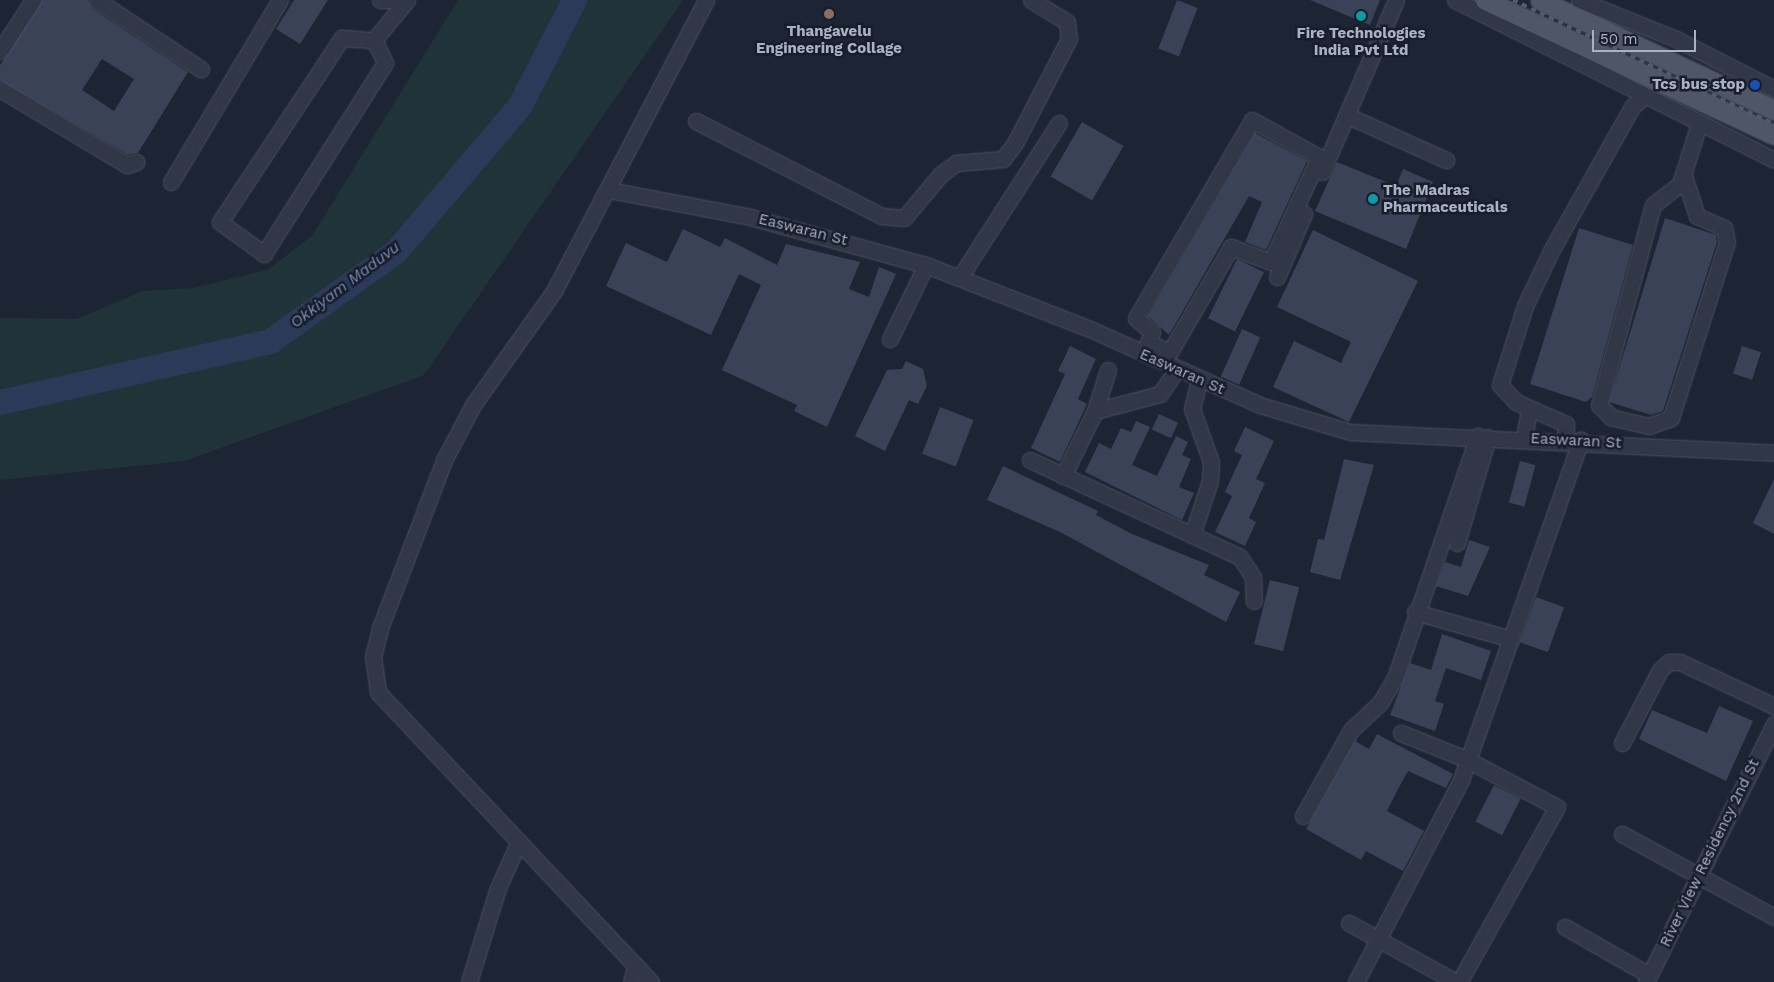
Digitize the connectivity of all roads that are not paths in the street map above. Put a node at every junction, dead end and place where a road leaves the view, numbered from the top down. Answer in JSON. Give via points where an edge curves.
{"nodes":[{"id":1,"x":97,"y":0,"type":"edge"},
{"id":2,"x":280,"y":0,"type":"edge"},
{"id":3,"x":380,"y":0,"type":"edge"},
{"id":4,"x":390,"y":0,"type":"edge"},
{"id":5,"x":407,"y":0,"type":"edge"},
{"id":6,"x":706,"y":0,"type":"edge"},
{"id":7,"x":1031,"y":0,"type":"edge"},
{"id":8,"x":1396,"y":0,"type":"edge"},
{"id":9,"x":1455,"y":0,"type":"edge"},
{"id":10,"x":1485,"y":0,"type":"edge"},
{"id":11,"x":1540,"y":0,"type":"edge"},
{"id":12,"x":1579,"y":0,"type":"edge"},
{"id":13,"x":25,"y":3,"type":"edge"},
{"id":14,"x":374,"y":40,"type":"junction"},
{"id":15,"x":1,"y":43,"type":"edge"},
{"id":16,"x":201,"y":69,"type":"dead end"},
{"id":17,"x":0,"y":88,"type":"edge"},
{"id":18,"x":1774,"y":89,"type":"edge"},
{"id":19,"x":1644,"y":96,"type":"junction"},
{"id":20,"x":1773,"y":105,"type":"edge"},
{"id":21,"x":1346,"y":115,"type":"junction"},
{"id":22,"x":696,"y":121,"type":"dead end"},
{"id":23,"x":1059,"y":123,"type":"dead end"},
{"id":24,"x":1699,"y":124,"type":"junction"},
{"id":25,"x":1753,"y":126,"type":"junction"},
{"id":26,"x":1774,"y":135,"type":"edge"},
{"id":27,"x":1744,"y":146,"type":"junction"},
{"id":28,"x":1446,"y":160,"type":"dead end"},
{"id":29,"x":1774,"y":160,"type":"edge"},
{"id":30,"x":137,"y":162,"type":"dead end"},
{"id":31,"x":1684,"y":176,"type":"junction"},
{"id":32,"x":171,"y":182,"type":"dead end"},
{"id":33,"x":609,"y":190,"type":"junction"},
{"id":34,"x":926,"y":265,"type":"junction"},
{"id":35,"x":1277,"y":277,"type":"dead end"},
{"id":36,"x":960,"y":278,"type":"junction"},
{"id":37,"x":890,"y":339,"type":"dead end"},
{"id":38,"x":1161,"y":355,"type":"junction"},
{"id":39,"x":1108,"y":370,"type":"dead end"},
{"id":40,"x":1176,"y":370,"type":"junction"},
{"id":41,"x":1199,"y":381,"type":"junction"},
{"id":42,"x":1529,"y":409,"type":"junction"},
{"id":43,"x":1096,"y":411,"type":"junction"},
{"id":44,"x":1483,"y":437,"type":"junction"},
{"id":45,"x":1524,"y":438,"type":"junction"},
{"id":46,"x":1565,"y":440,"type":"junction"},
{"id":47,"x":1581,"y":440,"type":"junction"},
{"id":48,"x":1774,"y":454,"type":"edge"},
{"id":49,"x":1030,"y":460,"type":"dead end"},
{"id":50,"x":1063,"y":476,"type":"junction"},
{"id":51,"x":1192,"y":535,"type":"junction"},
{"id":52,"x":1456,"y":544,"type":"dead end"},
{"id":53,"x":1254,"y":601,"type":"dead end"},
{"id":54,"x":1415,"y":612,"type":"junction"},
{"id":55,"x":1511,"y":640,"type":"junction"},
{"id":56,"x":1774,"y":706,"type":"edge"},
{"id":57,"x":1774,"y":724,"type":"edge"},
{"id":58,"x":1402,"y":733,"type":"dead end"},
{"id":59,"x":1622,"y":743,"type":"dead end"},
{"id":60,"x":1466,"y":759,"type":"junction"},
{"id":61,"x":1303,"y":816,"type":"dead end"},
{"id":62,"x":1622,"y":834,"type":"dead end"},
{"id":63,"x":519,"y":841,"type":"junction"},
{"id":64,"x":1698,"y":876,"type":"junction"},
{"id":65,"x":1774,"y":917,"type":"edge"},
{"id":66,"x":1349,"y":923,"type":"dead end"},
{"id":67,"x":1565,"y":928,"type":"dead end"},
{"id":68,"x":1381,"y":940,"type":"junction"},
{"id":69,"x":636,"y":966,"type":"junction"},
{"id":70,"x":1648,"y":978,"type":"edge"},
{"id":71,"x":469,"y":982,"type":"edge"},
{"id":72,"x":630,"y":982,"type":"edge"},
{"id":73,"x":651,"y":982,"type":"edge"},
{"id":74,"x":1356,"y":982,"type":"edge"},
{"id":75,"x":1457,"y":982,"type":"edge"}],
"edges":[{"from":1,"to":16,"type":"street"},
{"from":2,"to":32,"type":"street"},
{"from":3,"to":4,"type":"street"},
{"from":5,"to":14,"type":"street"},
{"from":6,"to":33,"type":"street"},
{"from":7,"to":22,"type":"street","via":[[1067,22],[1070,39],[1016,143],[1003,159],[956,163],[941,174],[904,218],[882,216]]},
{"from":8,"to":21,"type":"street"},
{"from":9,"to":19,"type":"street"},
{"from":10,"to":25,"type":"main road"},
{"from":11,"to":20,"type":"main road"},
{"from":12,"to":18,"type":"street","via":[[1676,39]]},
{"from":13,"to":15,"type":"street"},
{"from":14,"to":14,"type":"street","via":[[385,63],[264,254],[220,222],[342,38]]},
{"from":17,"to":30,"type":"street","via":[[128,165]]},
{"from":19,"to":24,"type":"street"},
{"from":19,"to":42,"type":"street","via":[[1627,115],[1525,306],[1500,385],[1509,398]]},
{"from":21,"to":28,"type":"street"},
{"from":21,"to":35,"type":"street"},
{"from":23,"to":36,"type":"street"},
{"from":24,"to":27,"type":"street"},
{"from":24,"to":31,"type":"street"},
{"from":25,"to":26,"type":"main road"},
{"from":25,"to":27,"type":"street"},
{"from":27,"to":29,"type":"street"},
{"from":31,"to":31,"type":"street","via":[[1653,205],[1599,405],[1611,416],[1649,426],[1666,423],[1677,406],[1727,242],[1724,228],[1698,216]]},
{"from":33,"to":34,"type":"street","name":"Easwaran St","via":[[750,217]]},
{"from":33,"to":63,"type":"street","via":[[554,291],[473,405],[444,460],[380,628],[373,657],[378,692]]},
{"from":34,"to":36,"type":"street","name":"Easwaran St"},
{"from":34,"to":37,"type":"street"},
{"from":36,"to":38,"type":"street","name":"Easwaran St"},
{"from":38,"to":38,"type":"street","via":[[1148,343],[1152,332],[1136,318],[1252,120],[1319,157],[1271,262],[1231,247],[1170,352]]},
{"from":38,"to":40,"type":"street","name":"Easwaran St"},
{"from":39,"to":43,"type":"street"},
{"from":40,"to":41,"type":"street","name":"Easwaran St"},
{"from":40,"to":43,"type":"street","via":[[1160,394]]},
{"from":41,"to":44,"type":"street","name":"Easwaran St","via":[[1260,405],[1350,432]]},
{"from":41,"to":51,"type":"street","via":[[1192,409],[1211,462],[1210,481]]},
{"from":42,"to":45,"type":"street"},
{"from":42,"to":46,"type":"street","via":[[1566,424]]},
{"from":43,"to":50,"type":"street"},
{"from":44,"to":45,"type":"street","name":"Easwaran St"},
{"from":44,"to":52,"type":"street"},
{"from":44,"to":54,"type":"street"},
{"from":45,"to":46,"type":"street","name":"Easwaran St"},
{"from":46,"to":47,"type":"street","name":"Easwaran St"},
{"from":47,"to":48,"type":"street","name":"Easwaran St"},
{"from":47,"to":55,"type":"street"},
{"from":49,"to":50,"type":"street"},
{"from":50,"to":51,"type":"street"},
{"from":51,"to":53,"type":"street","via":[[1248,565]]},
{"from":54,"to":55,"type":"street"},
{"from":54,"to":61,"type":"street","via":[[1395,678],[1380,703],[1351,730]]},
{"from":55,"to":60,"type":"street"},
{"from":56,"to":59,"type":"street","via":[[1680,662],[1669,662],[1660,670]]},
{"from":57,"to":64,"type":"street","name":"River View Residency 2nd St"},
{"from":58,"to":60,"type":"street"},
{"from":60,"to":68,"type":"street","via":[[1461,780]]},
{"from":60,"to":75,"type":"street","via":[[1557,807]]},
{"from":62,"to":64,"type":"street"},
{"from":63,"to":69,"type":"street"},
{"from":63,"to":71,"type":"street","via":[[498,888]]},
{"from":64,"to":65,"type":"street"},
{"from":64,"to":70,"type":"street","name":"River View Residency 2nd St"},
{"from":66,"to":68,"type":"street"},
{"from":67,"to":70,"type":"street"},
{"from":68,"to":74,"type":"street"},
{"from":68,"to":75,"type":"street"},
{"from":69,"to":72,"type":"street"},
{"from":69,"to":73,"type":"street"}]}
